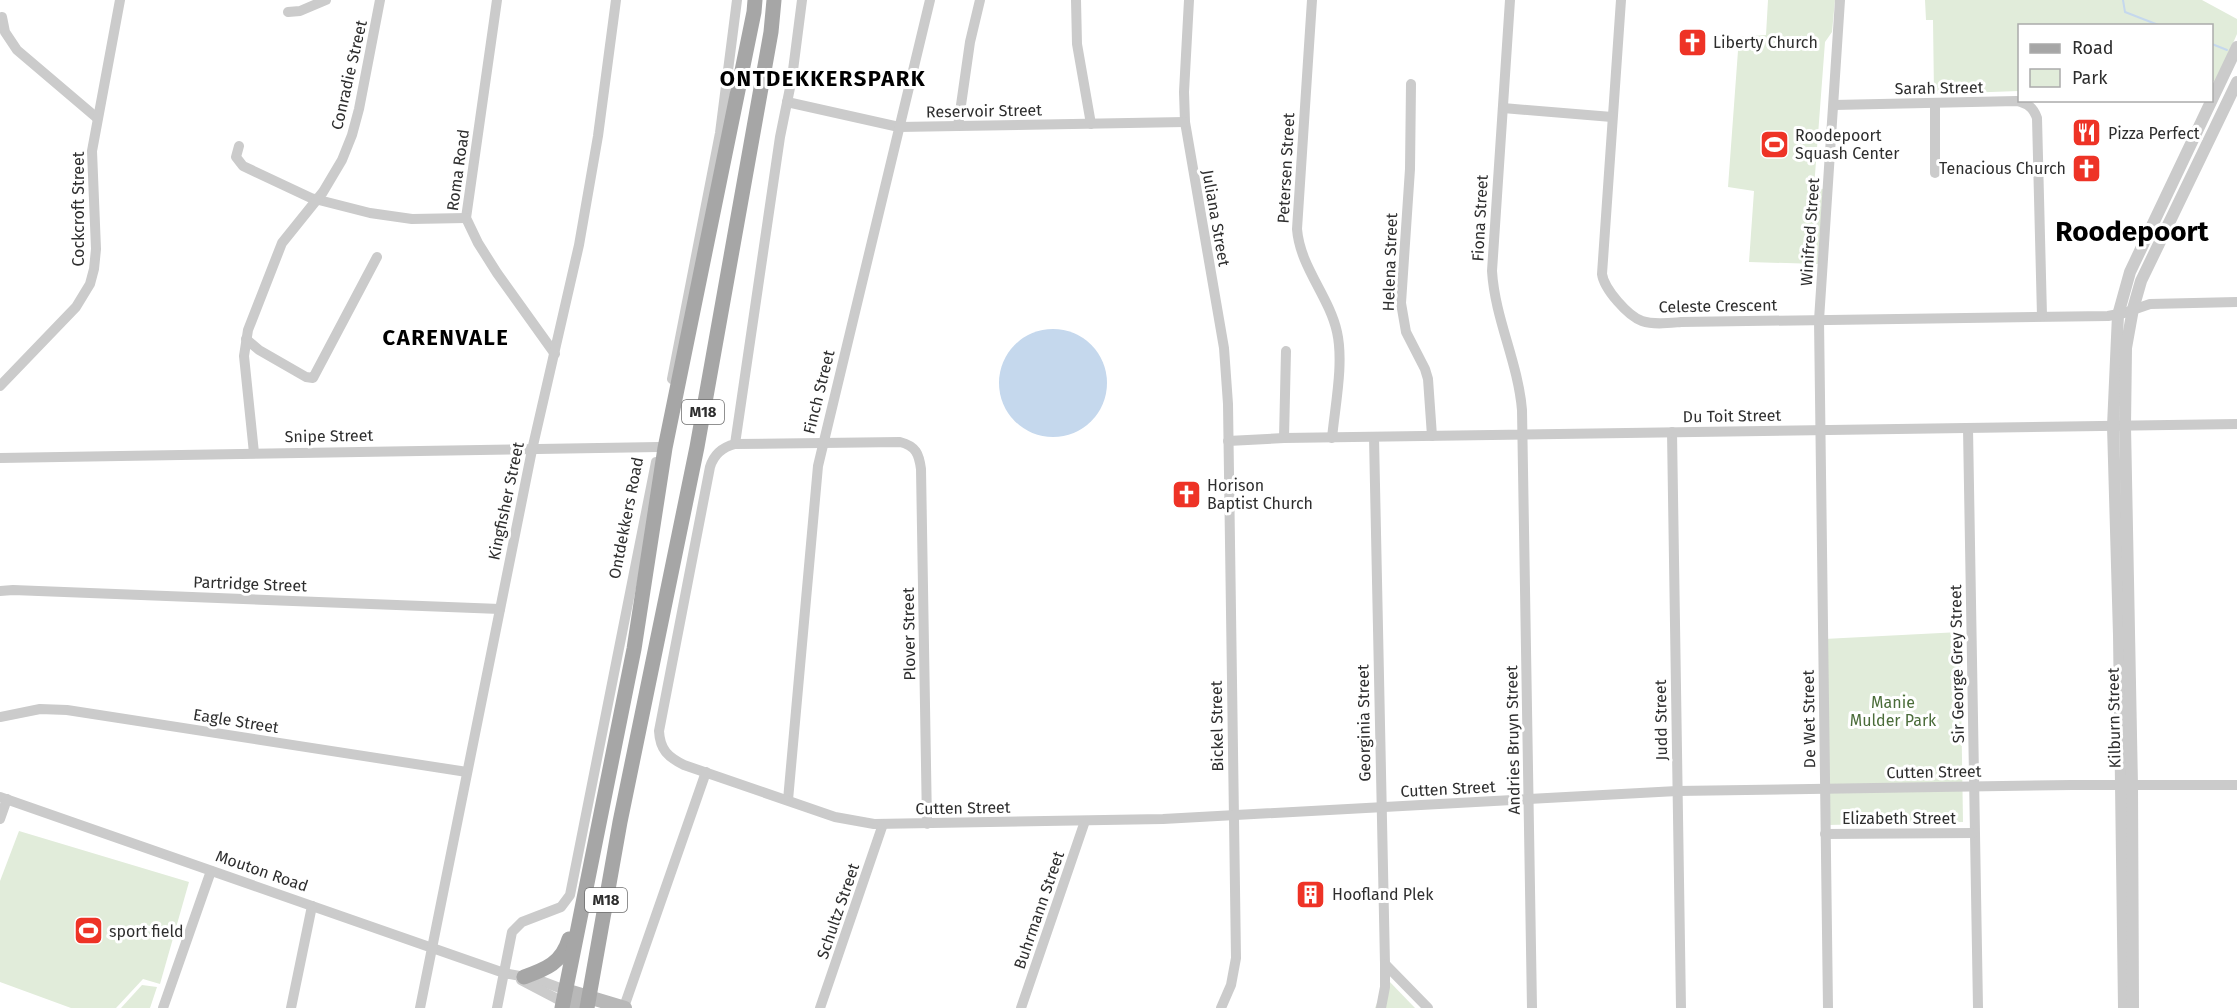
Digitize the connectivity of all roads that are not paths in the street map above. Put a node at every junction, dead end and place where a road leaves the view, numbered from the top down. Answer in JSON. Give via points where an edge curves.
{"nodes":[{"id":1,"x":120,"y":0,"type":"edge"},
{"id":2,"x":326,"y":0,"type":"edge"},
{"id":3,"x":380,"y":0,"type":"edge"},
{"id":4,"x":497,"y":0,"type":"edge"},
{"id":5,"x":616,"y":0,"type":"edge"},
{"id":6,"x":737,"y":0,"type":"edge"},
{"id":7,"x":755,"y":0,"type":"edge"},
{"id":8,"x":774,"y":0,"type":"edge"},
{"id":9,"x":802,"y":0,"type":"edge"},
{"id":10,"x":930,"y":0,"type":"edge"},
{"id":11,"x":980,"y":0,"type":"edge"},
{"id":12,"x":1076,"y":0,"type":"edge"},
{"id":13,"x":1189,"y":0,"type":"edge"},
{"id":14,"x":1312,"y":0,"type":"edge"},
{"id":15,"x":1510,"y":0,"type":"edge"},
{"id":16,"x":1621,"y":0,"type":"edge"},
{"id":17,"x":1840,"y":0,"type":"edge"},
{"id":18,"x":288,"y":12,"type":"dead end"},
{"id":19,"x":2,"y":17,"type":"dead end"},
{"id":20,"x":2237,"y":47,"type":"edge"},
{"id":21,"x":2237,"y":82,"type":"edge"},
{"id":22,"x":1411,"y":84,"type":"dead end"},
{"id":23,"x":2213,"y":97,"type":"edge"},
{"id":24,"x":2018,"y":101,"type":"edge"},
{"id":25,"x":787,"y":102,"type":"junction"},
{"id":26,"x":2020,"y":102,"type":"edge"},
{"id":27,"x":2211,"y":102,"type":"edge"},
{"id":28,"x":1935,"y":103,"type":"junction"},
{"id":29,"x":1834,"y":105,"type":"junction"},
{"id":30,"x":1503,"y":108,"type":"junction"},
{"id":31,"x":1612,"y":117,"type":"junction"},
{"id":32,"x":97,"y":118,"type":"junction"},
{"id":33,"x":1185,"y":122,"type":"junction"},
{"id":34,"x":1091,"y":124,"type":"junction"},
{"id":35,"x":958,"y":126,"type":"junction"},
{"id":36,"x":900,"y":127,"type":"junction"},
{"id":37,"x":239,"y":146,"type":"dead end"},
{"id":38,"x":1935,"y":173,"type":"dead end"},
{"id":39,"x":317,"y":199,"type":"junction"},
{"id":40,"x":466,"y":218,"type":"junction"},
{"id":41,"x":377,"y":257,"type":"dead end"},
{"id":42,"x":2237,"y":302,"type":"edge"},
{"id":43,"x":2133,"y":309,"type":"junction"},
{"id":44,"x":2118,"y":315,"type":"junction"},
{"id":45,"x":2042,"y":316,"type":"junction"},
{"id":46,"x":1819,"y":320,"type":"junction"},
{"id":47,"x":246,"y":339,"type":"junction"},
{"id":48,"x":1286,"y":351,"type":"dead end"},
{"id":49,"x":555,"y":354,"type":"junction"},
{"id":50,"x":0,"y":386,"type":"edge"},
{"id":51,"x":2237,"y":424,"type":"edge"},
{"id":52,"x":2119,"y":426,"type":"junction"},
{"id":53,"x":1968,"y":428,"type":"junction"},
{"id":54,"x":1819,"y":430,"type":"junction"},
{"id":55,"x":1672,"y":432,"type":"junction"},
{"id":56,"x":1523,"y":435,"type":"junction"},
{"id":57,"x":1432,"y":436,"type":"junction"},
{"id":58,"x":1374,"y":437,"type":"junction"},
{"id":59,"x":1284,"y":438,"type":"junction"},
{"id":60,"x":1332,"y":438,"type":"junction"},
{"id":61,"x":1228,"y":441,"type":"junction"},
{"id":62,"x":735,"y":444,"type":"junction"},
{"id":63,"x":822,"y":444,"type":"junction"},
{"id":64,"x":659,"y":447,"type":"junction"},
{"id":65,"x":532,"y":450,"type":"junction"},
{"id":66,"x":254,"y":453,"type":"junction"},
{"id":67,"x":0,"y":458,"type":"edge"},
{"id":68,"x":0,"y":591,"type":"edge"},
{"id":69,"x":500,"y":609,"type":"junction"},
{"id":70,"x":0,"y":717,"type":"edge"},
{"id":71,"x":467,"y":772,"type":"junction"},
{"id":72,"x":706,"y":772,"type":"junction"},
{"id":73,"x":2237,"y":785,"type":"edge"},
{"id":74,"x":2127,"y":786,"type":"junction"},
{"id":75,"x":1973,"y":787,"type":"junction"},
{"id":76,"x":1826,"y":789,"type":"junction"},
{"id":77,"x":1677,"y":791,"type":"junction"},
{"id":78,"x":4,"y":798,"type":"edge"},
{"id":79,"x":788,"y":800,"type":"junction"},
{"id":80,"x":1529,"y":800,"type":"junction"},
{"id":81,"x":1381,"y":808,"type":"junction"},
{"id":82,"x":1233,"y":816,"type":"junction"},
{"id":83,"x":0,"y":819,"type":"edge"},
{"id":84,"x":1085,"y":821,"type":"junction"},
{"id":85,"x":883,"y":824,"type":"junction"},
{"id":86,"x":927,"y":824,"type":"junction"},
{"id":87,"x":1973,"y":832,"type":"junction"},
{"id":88,"x":1826,"y":834,"type":"junction"},
{"id":89,"x":211,"y":870,"type":"junction"},
{"id":90,"x":585,"y":893,"type":"junction"},
{"id":91,"x":312,"y":906,"type":"junction"},
{"id":92,"x":434,"y":947,"type":"junction"},
{"id":93,"x":1385,"y":964,"type":"junction"},
{"id":94,"x":2128,"y":967,"type":"junction"},
{"id":95,"x":514,"y":975,"type":"junction"},
{"id":96,"x":563,"y":1000,"type":"edge"},
{"id":97,"x":586,"y":1004,"type":"edge"},
{"id":98,"x":163,"y":1008,"type":"edge"},
{"id":99,"x":291,"y":1008,"type":"edge"},
{"id":100,"x":420,"y":1008,"type":"edge"},
{"id":101,"x":497,"y":1008,"type":"edge"},
{"id":102,"x":625,"y":1008,"type":"edge"},
{"id":103,"x":820,"y":1008,"type":"edge"},
{"id":104,"x":1021,"y":1008,"type":"edge"},
{"id":105,"x":1221,"y":1008,"type":"edge"},
{"id":106,"x":1381,"y":1008,"type":"edge"},
{"id":107,"x":1428,"y":1008,"type":"edge"},
{"id":108,"x":1532,"y":1008,"type":"edge"},
{"id":109,"x":1681,"y":1008,"type":"edge"},
{"id":110,"x":1828,"y":1008,"type":"edge"},
{"id":111,"x":1978,"y":1008,"type":"edge"},
{"id":112,"x":2124,"y":1008,"type":"edge"},
{"id":113,"x":2133,"y":1008,"type":"edge"}],
"edges":[{"from":1,"to":32,"type":"street","name":"Cockcroft Street"},
{"from":2,"to":18,"type":"street"},
{"from":3,"to":39,"type":"street","name":"Conradie Street","via":[[356,125],[342,160]]},
{"from":4,"to":40,"type":"street","name":"Roma Road"},
{"from":5,"to":49,"type":"street","name":"Kingfisher Street","via":[[598,136]]},
{"from":6,"to":64,"type":"street","name":"Ontdekkers Road","via":[[720,133]]},
{"from":7,"to":90,"type":"main road","name":"Ontdekkers Road","number":"M18","via":[[665,448],[634,649]]},
{"from":8,"to":97,"type":"main road","number":"M18","via":[[697,447]]},
{"from":9,"to":25,"type":"street"},
{"from":10,"to":36,"type":"street","name":"Finch Street"},
{"from":11,"to":35,"type":"street"},
{"from":12,"to":34,"type":"street","via":[[1077,44]]},
{"from":13,"to":33,"type":"street","name":"Juliana Street"},
{"from":14,"to":60,"type":"street","name":"Petersen Street","via":[[1297,229],[1299,248],[1337,330]]},
{"from":15,"to":30,"type":"street","name":"Fiona Street"},
{"from":16,"to":31,"type":"street","name":"Celeste Crescent"},
{"from":17,"to":29,"type":"street","name":"Winifred Street"},
{"from":19,"to":32,"type":"street","via":[[5,32],[17,50]]},
{"from":20,"to":23,"type":"street"},
{"from":21,"to":43,"type":"street","via":[[2147,266]]},
{"from":22,"to":57,"type":"street","name":"Helena Street","via":[[1401,303],[1406,332],[1428,379]]},
{"from":24,"to":28,"type":"street","name":"Sarah Street"},
{"from":25,"to":36,"type":"street","name":"Reservoir Street"},
{"from":25,"to":62,"type":"street"},
{"from":26,"to":45,"type":"street","name":"Sarah Street","via":[[2029,105],[2037,118]]},
{"from":27,"to":44,"type":"street","via":[[2130,272]]},
{"from":28,"to":29,"type":"street","name":"Sarah Street"},
{"from":28,"to":38,"type":"street"},
{"from":29,"to":46,"type":"street","name":"Winifred Street"},
{"from":30,"to":31,"type":"street"},
{"from":30,"to":56,"type":"street","name":"Fiona Street","via":[[1492,272],[1520,386]]},
{"from":31,"to":46,"type":"street","name":"Celeste Crescent","via":[[1602,274],[1606,286],[1632,315],[1649,323]]},
{"from":32,"to":50,"type":"street","name":"Cockcroft Street","via":[[91,168],[96,249],[90,284],[76,307]]},
{"from":33,"to":34,"type":"street","name":"Reservoir Street"},
{"from":33,"to":61,"type":"street","name":"Juliana Street","via":[[1224,348]]},
{"from":34,"to":35,"type":"street","name":"Reservoir Street"},
{"from":35,"to":36,"type":"street","name":"Reservoir Street"},
{"from":36,"to":63,"type":"street","name":"Finch Street"},
{"from":37,"to":39,"type":"street","via":[[236,157],[243,166]]},
{"from":39,"to":40,"type":"street","via":[[389,217]]},
{"from":39,"to":47,"type":"street","name":"Conradie Street","via":[[282,243]]},
{"from":40,"to":49,"type":"street","name":"Roma Road","via":[[497,273]]},
{"from":41,"to":47,"type":"street","via":[[313,378],[259,351]]},
{"from":42,"to":43,"type":"street","name":"Celeste Crescent","via":[[2150,304]]},
{"from":43,"to":44,"type":"street","name":"Celeste Crescent"},
{"from":43,"to":52,"type":"street"},
{"from":44,"to":45,"type":"street","name":"Celeste Crescent"},
{"from":44,"to":52,"type":"street"},
{"from":45,"to":46,"type":"street","name":"Celeste Crescent"},
{"from":46,"to":54,"type":"street","name":"Winifred Street"},
{"from":47,"to":66,"type":"street","name":"Conradie Street","via":[[244,356]]},
{"from":48,"to":59,"type":"street"},
{"from":49,"to":65,"type":"street","name":"Kingfisher Street"},
{"from":51,"to":52,"type":"street","name":"Du Toit Street"},
{"from":52,"to":53,"type":"street","name":"Du Toit Street"},
{"from":52,"to":74,"type":"street","name":"Kilburn Street"},
{"from":53,"to":54,"type":"street","name":"Du Toit Street"},
{"from":53,"to":75,"type":"street","name":"Sir George Grey Street"},
{"from":54,"to":55,"type":"street","name":"Du Toit Street"},
{"from":54,"to":76,"type":"street","name":"De Wet Street"},
{"from":55,"to":56,"type":"street","name":"Du Toit Street"},
{"from":55,"to":77,"type":"street","name":"Judd Street"},
{"from":56,"to":57,"type":"street","name":"Du Toit Street"},
{"from":56,"to":80,"type":"street","name":"Andries Bruyn Street"},
{"from":57,"to":58,"type":"street","name":"Du Toit Street"},
{"from":58,"to":60,"type":"street","name":"Du Toit Street"},
{"from":58,"to":81,"type":"street","name":"Georginia Street"},
{"from":59,"to":60,"type":"street","name":"Du Toit Street"},
{"from":59,"to":61,"type":"street","name":"Du Toit Street"},
{"from":61,"to":82,"type":"street","name":"Bickel Street"},
{"from":62,"to":63,"type":"street"},
{"from":62,"to":72,"type":"street","name":"Cutten Street","via":[[721,450],[710,466],[659,731],[663,750],[672,759]]},
{"from":63,"to":79,"type":"street","name":"Finch Street"},
{"from":63,"to":86,"type":"street","name":"Plover Street","via":[[900,442],[912,446],[919,457]]},
{"from":64,"to":65,"type":"street","name":"Snipe Street"},
{"from":64,"to":95,"type":"street","name":"Ontdekkers Road","via":[[570,895],[560,907],[515,928],[511,935]]},
{"from":65,"to":66,"type":"street","name":"Snipe Street"},
{"from":65,"to":69,"type":"street","name":"Kingfisher Street"},
{"from":66,"to":67,"type":"street","name":"Snipe Street"},
{"from":68,"to":69,"type":"street","name":"Partridge Street"},
{"from":69,"to":71,"type":"street","name":"Kingfisher Street"},
{"from":70,"to":71,"type":"street","name":"Eagle Street","via":[[60,709]]},
{"from":71,"to":92,"type":"street","name":"Kingfisher Street"},
{"from":72,"to":79,"type":"street","name":"Cutten Street"},
{"from":72,"to":102,"type":"street"},
{"from":73,"to":74,"type":"street","name":"Cutten Street"},
{"from":74,"to":75,"type":"street","name":"Cutten Street"},
{"from":74,"to":94,"type":"street","name":"Kilburn Street"},
{"from":75,"to":76,"type":"street","name":"Cutten Street"},
{"from":75,"to":87,"type":"street","name":"Sir George Grey Street"},
{"from":76,"to":77,"type":"street","name":"Cutten Street"},
{"from":76,"to":88,"type":"street","name":"De Wet Street"},
{"from":77,"to":80,"type":"street","name":"Cutten Street"},
{"from":77,"to":109,"type":"street","name":"Judd Street"},
{"from":78,"to":83,"type":"street"},
{"from":78,"to":89,"type":"street","name":"Mouton Road"},
{"from":79,"to":85,"type":"street","name":"Cutten Street","via":[[835,818]]},
{"from":80,"to":81,"type":"street","name":"Cutten Street"},
{"from":80,"to":108,"type":"street","name":"Andries Bruyn Street"},
{"from":81,"to":82,"type":"street","name":"Cutten Street"},
{"from":81,"to":93,"type":"street","name":"Georginia Street"},
{"from":82,"to":84,"type":"street","name":"Cutten Street"},
{"from":82,"to":105,"type":"street","name":"Bickel Street","via":[[1236,958]]},
{"from":84,"to":86,"type":"street","name":"Cutten Street"},
{"from":84,"to":104,"type":"street","name":"Buhrmann Street"},
{"from":85,"to":86,"type":"street","name":"Cutten Street"},
{"from":85,"to":103,"type":"street","name":"Schultz Street"},
{"from":87,"to":88,"type":"street","name":"Elizabeth Street"},
{"from":87,"to":111,"type":"street","name":"Sir George Grey Street"},
{"from":88,"to":110,"type":"street","name":"De Wet Street"},
{"from":89,"to":91,"type":"street","name":"Mouton Road"},
{"from":89,"to":98,"type":"street"},
{"from":90,"to":95,"type":"main road","via":[[561,957],[549,968]]},
{"from":90,"to":96,"type":"main road","name":"Ontdekkers Road","number":"M18"},
{"from":91,"to":92,"type":"street","name":"Mouton Road"},
{"from":91,"to":99,"type":"street"},
{"from":92,"to":95,"type":"street","name":"Mouton Road"},
{"from":92,"to":100,"type":"street","name":"Kingfisher Street"},
{"from":93,"to":106,"type":"street","name":"Georginia Street"},
{"from":93,"to":107,"type":"street"},
{"from":94,"to":112,"type":"street","name":"Kilburn Street"},
{"from":94,"to":113,"type":"street","name":"Kilburn Street"},
{"from":95,"to":96,"type":"street","name":"Mouton Road"},
{"from":95,"to":101,"type":"street","name":"Ontdekkers Road"},
{"from":96,"to":97,"type":"main road","name":"Mouton Road"},
{"from":97,"to":102,"type":"main road","name":"Mouton Road"}]}
